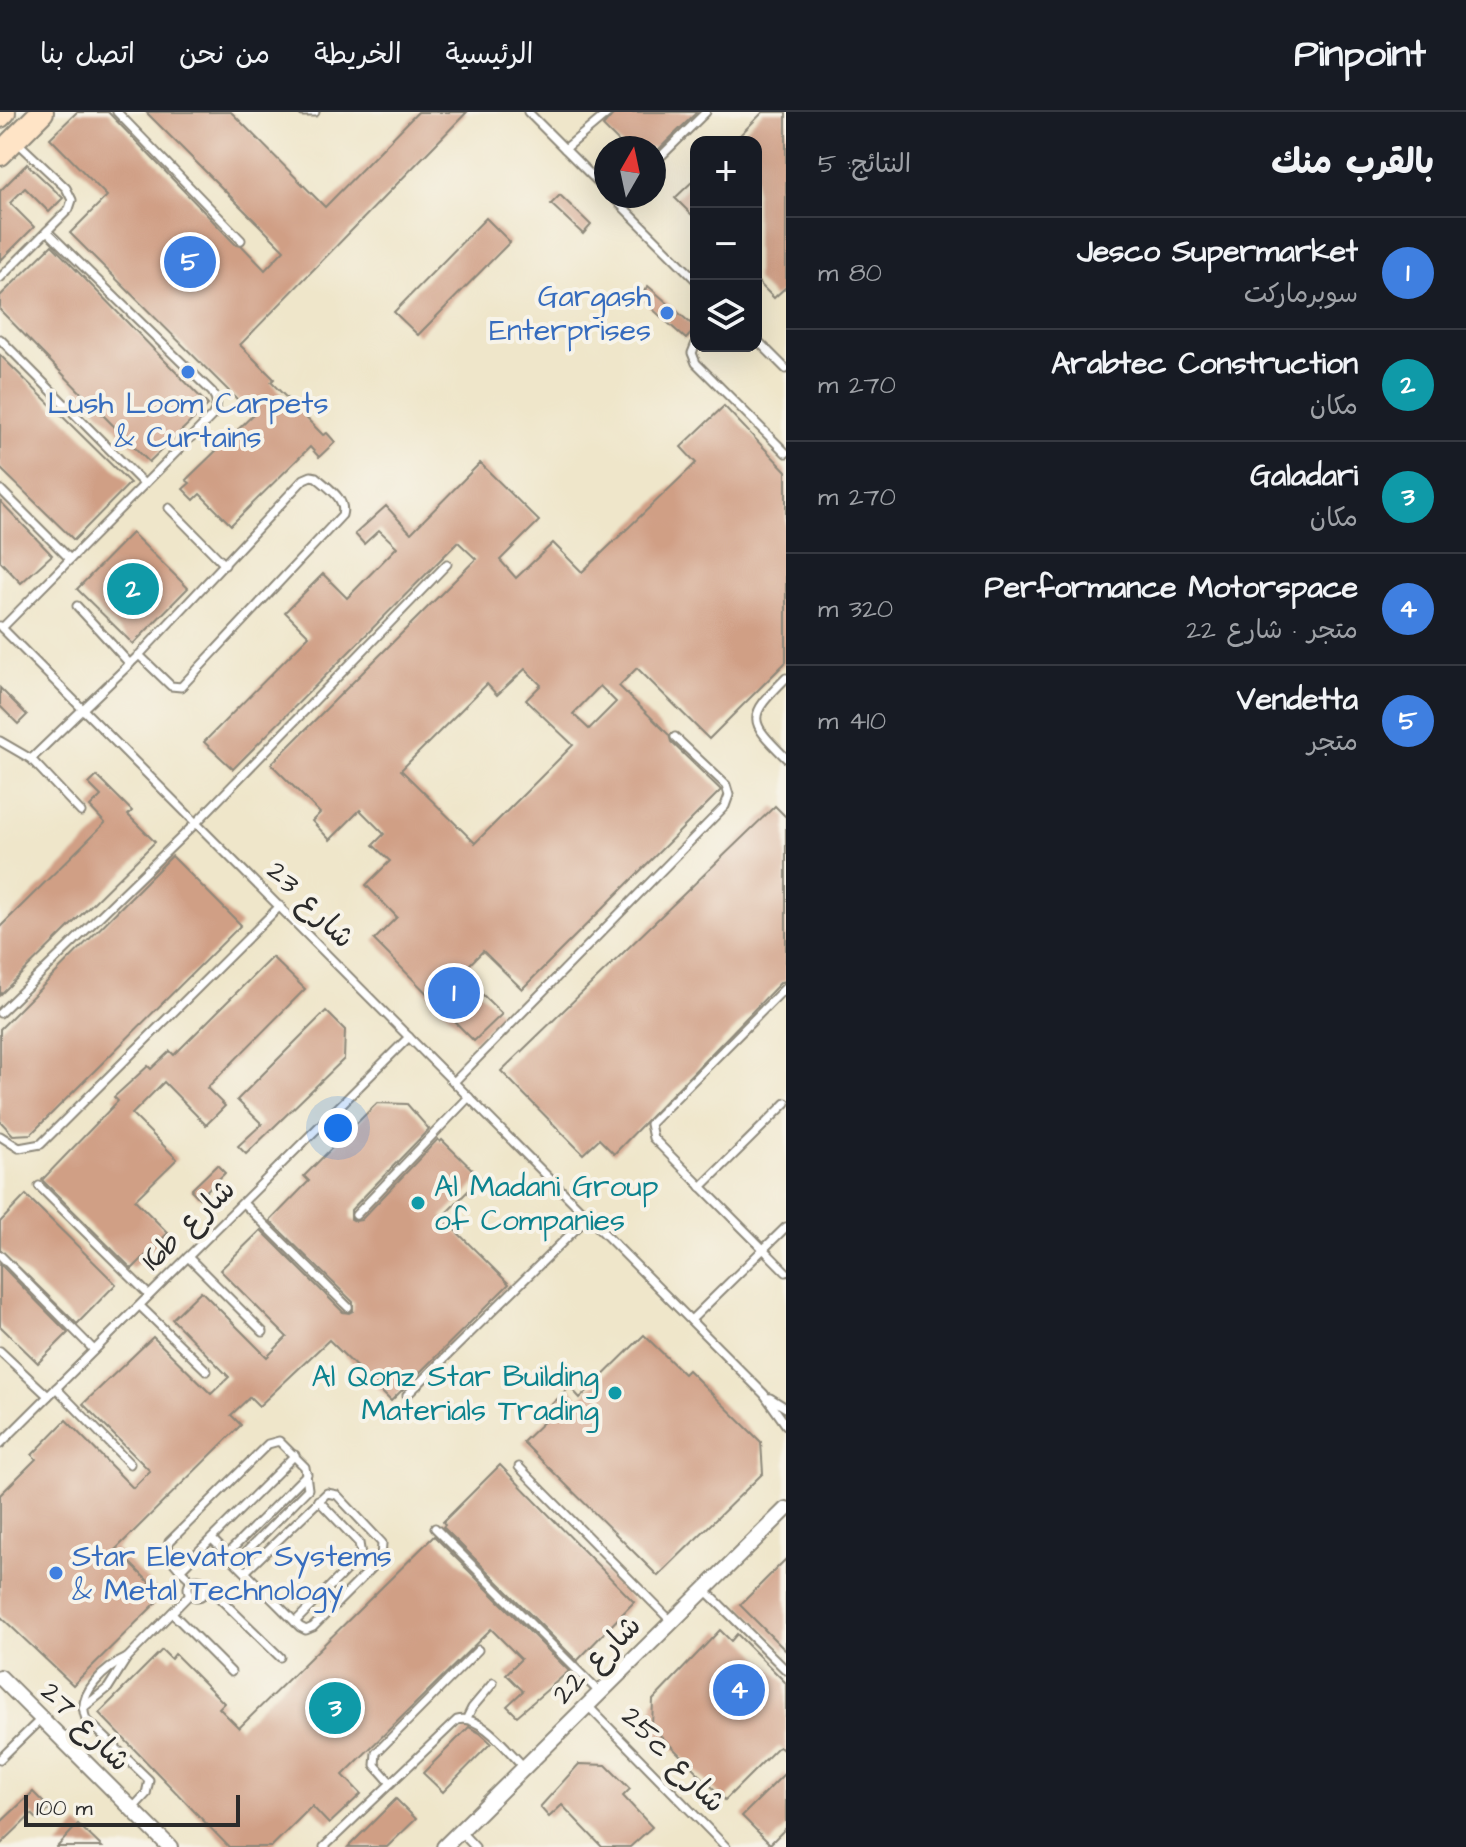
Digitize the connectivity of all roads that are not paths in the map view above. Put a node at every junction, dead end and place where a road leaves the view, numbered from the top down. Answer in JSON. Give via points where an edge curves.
{"nodes":[{"id":1,"x":42,"y":112,"type":"edge"},
{"id":2,"x":117,"y":112,"type":"edge"},
{"id":3,"x":303,"y":112,"type":"edge"},
{"id":4,"x":315,"y":112,"type":"edge"},
{"id":5,"x":528,"y":112,"type":"edge"},
{"id":6,"x":609,"y":112,"type":"edge"},
{"id":7,"x":706,"y":112,"type":"edge"},
{"id":8,"x":7,"y":147,"type":"edge"},
{"id":9,"x":565,"y":149,"type":"junction"},
{"id":10,"x":666,"y":151,"type":"edge"},
{"id":11,"x":594,"y":178,"type":"edge"},
{"id":12,"x":627,"y":208,"type":"edge"},
{"id":13,"x":47,"y":231,"type":"junction"},
{"id":14,"x":241,"y":240,"type":"dead end"},
{"id":15,"x":690,"y":274,"type":"edge"},
{"id":16,"x":0,"y":278,"type":"edge"},
{"id":17,"x":0,"y":339,"type":"edge"},
{"id":18,"x":762,"y":345,"type":"edge"},
{"id":19,"x":692,"y":352,"type":"edge"},
{"id":20,"x":786,"y":369,"type":"edge"},
{"id":21,"x":786,"y":453,"type":"edge"},
{"id":22,"x":144,"y":484,"type":"junction"},
{"id":23,"x":0,"y":489,"type":"edge"},
{"id":24,"x":169,"y":508,"type":"dead end"},
{"id":25,"x":70,"y":559,"type":"junction"},
{"id":26,"x":447,"y":564,"type":"dead end"},
{"id":27,"x":225,"y":565,"type":"junction"},
{"id":28,"x":77,"y":606,"type":"dead end"},
{"id":29,"x":1,"y":627,"type":"edge"},
{"id":30,"x":139,"y":655,"type":"junction"},
{"id":31,"x":130,"y":664,"type":"junction"},
{"id":32,"x":786,"y":678,"type":"edge"},
{"id":33,"x":83,"y":708,"type":"junction"},
{"id":34,"x":675,"y":737,"type":"dead end"},
{"id":35,"x":1,"y":743,"type":"edge"},
{"id":36,"x":786,"y":758,"type":"edge"},
{"id":37,"x":31,"y":759,"type":"junction"},
{"id":38,"x":81,"y":812,"type":"dead end"},
{"id":39,"x":196,"y":823,"type":"junction"},
{"id":40,"x":280,"y":906,"type":"junction"},
{"id":41,"x":786,"y":987,"type":"edge"},
{"id":42,"x":0,"y":1013,"type":"edge"},
{"id":43,"x":409,"y":1037,"type":"junction"},
{"id":44,"x":454,"y":1082,"type":"junction"},
{"id":45,"x":469,"y":1097,"type":"junction"},
{"id":46,"x":786,"y":1103,"type":"edge"},
{"id":47,"x":0,"y":1136,"type":"edge"},
{"id":48,"x":39,"y":1186,"type":"dead end"},
{"id":49,"x":701,"y":1187,"type":"junction"},
{"id":50,"x":244,"y":1204,"type":"junction"},
{"id":51,"x":356,"y":1215,"type":"dead end"},
{"id":52,"x":588,"y":1217,"type":"junction"},
{"id":53,"x":786,"y":1227,"type":"edge"},
{"id":54,"x":763,"y":1249,"type":"junction"},
{"id":55,"x":0,"y":1255,"type":"edge"},
{"id":56,"x":188,"y":1257,"type":"junction"},
{"id":57,"x":786,"y":1272,"type":"edge"},
{"id":58,"x":149,"y":1295,"type":"junction"},
{"id":59,"x":140,"y":1306,"type":"junction"},
{"id":60,"x":348,"y":1307,"type":"dead end"},
{"id":61,"x":691,"y":1320,"type":"junction"},
{"id":62,"x":263,"y":1332,"type":"dead end"},
{"id":63,"x":94,"y":1350,"type":"junction"},
{"id":64,"x":0,"y":1351,"type":"edge"},
{"id":65,"x":207,"y":1371,"type":"dead end"},
{"id":66,"x":56,"y":1388,"type":"junction"},
{"id":67,"x":764,"y":1394,"type":"junction"},
{"id":68,"x":407,"y":1395,"type":"dead end"},
{"id":69,"x":48,"y":1396,"type":"junction"},
{"id":70,"x":786,"y":1408,"type":"edge"},
{"id":71,"x":786,"y":1425,"type":"edge"},
{"id":72,"x":0,"y":1444,"type":"edge"},
{"id":73,"x":295,"y":1455,"type":"junction"},
{"id":74,"x":130,"y":1464,"type":"dead end"},
{"id":75,"x":519,"y":1467,"type":"dead end"},
{"id":76,"x":307,"y":1474,"type":"junction"},
{"id":77,"x":318,"y":1500,"type":"junction"},
{"id":78,"x":786,"y":1509,"type":"edge"},
{"id":79,"x":435,"y":1528,"type":"dead end"},
{"id":80,"x":212,"y":1539,"type":"junction"},
{"id":81,"x":227,"y":1554,"type":"junction"},
{"id":82,"x":236,"y":1562,"type":"junction"},
{"id":83,"x":181,"y":1569,"type":"junction"},
{"id":84,"x":245,"y":1572,"type":"junction"},
{"id":85,"x":191,"y":1580,"type":"junction"},
{"id":86,"x":205,"y":1584,"type":"junction"},
{"id":87,"x":704,"y":1589,"type":"junction"},
{"id":88,"x":190,"y":1594,"type":"junction"},
{"id":89,"x":172,"y":1613,"type":"junction"},
{"id":90,"x":671,"y":1621,"type":"junction"},
{"id":91,"x":295,"y":1622,"type":"junction"},
{"id":92,"x":478,"y":1650,"type":"dead end"},
{"id":93,"x":280,"y":1657,"type":"dead end"},
{"id":94,"x":127,"y":1658,"type":"junction"},
{"id":95,"x":786,"y":1670,"type":"edge"},
{"id":96,"x":231,"y":1672,"type":"dead end"},
{"id":97,"x":0,"y":1677,"type":"edge"},
{"id":98,"x":493,"y":1683,"type":"dead end"},
{"id":99,"x":599,"y":1692,"type":"junction"},
{"id":100,"x":587,"y":1705,"type":"junction"},
{"id":101,"x":83,"y":1708,"type":"junction"},
{"id":102,"x":467,"y":1718,"type":"junction"},
{"id":103,"x":41,"y":1719,"type":"junction"},
{"id":104,"x":0,"y":1759,"type":"edge"},
{"id":105,"x":524,"y":1767,"type":"junction"},
{"id":106,"x":391,"y":1783,"type":"junction"},
{"id":107,"x":132,"y":1809,"type":"junction"},
{"id":108,"x":460,"y":1831,"type":"junction"},
{"id":109,"x":170,"y":1847,"type":"edge"},
{"id":110,"x":324,"y":1847,"type":"edge"},
{"id":111,"x":444,"y":1847,"type":"edge"},
{"id":112,"x":475,"y":1847,"type":"edge"},
{"id":113,"x":726,"y":1847,"type":"edge"}],
"edges":[{"from":1,"to":8,"type":"main road"},
{"from":2,"to":14,"type":"lane"},
{"from":3,"to":4,"type":"lane"},
{"from":5,"to":9,"type":"lane"},
{"from":6,"to":9,"type":"lane"},
{"from":7,"to":10,"type":"lane"},
{"from":8,"to":13,"type":"lane","via":[[71,195],[69,209]]},
{"from":9,"to":11,"type":"lane"},
{"from":12,"to":15,"type":"lane"},
{"from":13,"to":16,"type":"lane"},
{"from":13,"to":22,"type":"lane","via":[[214,395],[212,416]]},
{"from":17,"to":22,"type":"lane"},
{"from":18,"to":20,"type":"lane"},
{"from":19,"to":21,"type":"lane","via":[[696,363]]},
{"from":22,"to":25,"type":"lane"},
{"from":23,"to":25,"type":"lane"},
{"from":24,"to":27,"type":"lane"},
{"from":25,"to":29,"type":"lane"},
{"from":26,"to":39,"type":"lane"},
{"from":27,"to":30,"type":"lane"},
{"from":27,"to":30,"type":"lane","via":[[307,477],[316,477],[342,502],[342,515],[181,687],[171,686]]},
{"from":28,"to":31,"type":"lane"},
{"from":29,"to":33,"type":"lane","name":"شارع 23"},
{"from":30,"to":31,"type":"lane"},
{"from":31,"to":33,"type":"lane"},
{"from":32,"to":36,"type":"lane","via":[[761,704],[756,719],[761,733]]},
{"from":33,"to":37,"type":"lane"},
{"from":33,"to":39,"type":"lane","name":"شارع 23"},
{"from":34,"to":44,"type":"lane","via":[[726,785],[725,806]]},
{"from":35,"to":37,"type":"lane"},
{"from":37,"to":38,"type":"lane"},
{"from":39,"to":40,"type":"lane","name":"شارع 23"},
{"from":39,"to":42,"type":"lane"},
{"from":40,"to":43,"type":"lane","name":"شارع 23"},
{"from":40,"to":47,"type":"lane","via":[[41,1144],[19,1148]]},
{"from":41,"to":49,"type":"lane","via":[[650,1124],[653,1138]]},
{"from":43,"to":44,"type":"lane","name":"شارع 23"},
{"from":43,"to":50,"type":"lane","name":"16b شارع"},
{"from":44,"to":45,"type":"lane","name":"شارع 23"},
{"from":45,"to":51,"type":"lane"},
{"from":45,"to":52,"type":"lane","name":"شارع 23"},
{"from":46,"to":49,"type":"lane"},
{"from":48,"to":58,"type":"lane"},
{"from":49,"to":54,"type":"lane"},
{"from":50,"to":56,"type":"lane","name":"16b شارع"},
{"from":50,"to":60,"type":"lane"},
{"from":52,"to":61,"type":"lane","name":"شارع 23"},
{"from":52,"to":68,"type":"lane"},
{"from":53,"to":54,"type":"lane"},
{"from":54,"to":57,"type":"lane"},
{"from":54,"to":61,"type":"lane"},
{"from":55,"to":63,"type":"lane"},
{"from":56,"to":58,"type":"lane","name":"16b شارع"},
{"from":56,"to":62,"type":"lane"},
{"from":58,"to":59,"type":"lane","name":"16b شارع"},
{"from":59,"to":63,"type":"lane","name":"16b شارع"},
{"from":59,"to":65,"type":"lane"},
{"from":61,"to":67,"type":"lane","name":"شارع 23"},
{"from":63,"to":66,"type":"lane","name":"16b شارع"},
{"from":64,"to":69,"type":"lane"},
{"from":66,"to":69,"type":"lane","name":"16b شارع"},
{"from":66,"to":74,"type":"lane"},
{"from":67,"to":70,"type":"lane","name":"شارع 23"},
{"from":67,"to":71,"type":"lane","name":"شارع 23"},
{"from":69,"to":72,"type":"lane","name":"16b شارع"},
{"from":73,"to":76,"type":"lane"},
{"from":73,"to":80,"type":"lane"},
{"from":73,"to":83,"type":"lane","via":[[279,1441],[268,1444],[171,1538],[168,1554]]},
{"from":75,"to":90,"type":"lane"},
{"from":76,"to":81,"type":"lane"},
{"from":76,"to":82,"type":"lane","via":[[305,1493]]},
{"from":77,"to":84,"type":"lane"},
{"from":77,"to":91,"type":"lane","via":[[359,1543],[361,1555]]},
{"from":77,"to":91,"type":"lane","via":[[327,1493],[337,1495],[382,1543],[383,1554],[313,1627],[303,1629]]},
{"from":78,"to":87,"type":"street","name":"شارع 22"},
{"from":79,"to":99,"type":"lane"},
{"from":80,"to":81,"type":"lane"},
{"from":80,"to":83,"type":"lane"},
{"from":81,"to":82,"type":"lane"},
{"from":82,"to":84,"type":"lane"},
{"from":83,"to":85,"type":"lane"},
{"from":84,"to":91,"type":"lane"},
{"from":85,"to":86,"type":"lane"},
{"from":85,"to":88,"type":"lane"},
{"from":86,"to":88,"type":"lane","via":[[202,1595]]},
{"from":86,"to":93,"type":"lane"},
{"from":87,"to":90,"type":"street","name":"شارع 22"},
{"from":87,"to":95,"type":"lane"},
{"from":88,"to":89,"type":"lane"},
{"from":89,"to":94,"type":"lane"},
{"from":89,"to":96,"type":"lane"},
{"from":90,"to":99,"type":"street","name":"شارع 22"},
{"from":92,"to":106,"type":"lane","via":[[376,1753],[375,1765]]},
{"from":94,"to":101,"type":"lane","via":[[108,1688]]},
{"from":94,"to":101,"type":"lane","via":[[96,1681]]},
{"from":97,"to":103,"type":"street","name":"شارع 27"},
{"from":98,"to":102,"type":"lane"},
{"from":99,"to":100,"type":"street","name":"شارع 22"},
{"from":100,"to":105,"type":"street","name":"شارع 22"},
{"from":100,"to":113,"type":"lane","name":"25c شارع"},
{"from":101,"to":107,"type":"lane","via":[[86,1719],[149,1780],[146,1794]]},
{"from":102,"to":105,"type":"lane","via":[[478,1722]]},
{"from":102,"to":106,"type":"lane","via":[[453,1724]]},
{"from":103,"to":104,"type":"lane"},
{"from":103,"to":107,"type":"street","name":"شارع 27"},
{"from":105,"to":108,"type":"street","name":"شارع 22"},
{"from":106,"to":110,"type":"lane"},
{"from":107,"to":109,"type":"street","name":"شارع 27"},
{"from":108,"to":111,"type":"street","name":"شارع 22"},
{"from":108,"to":112,"type":"lane"}]}
